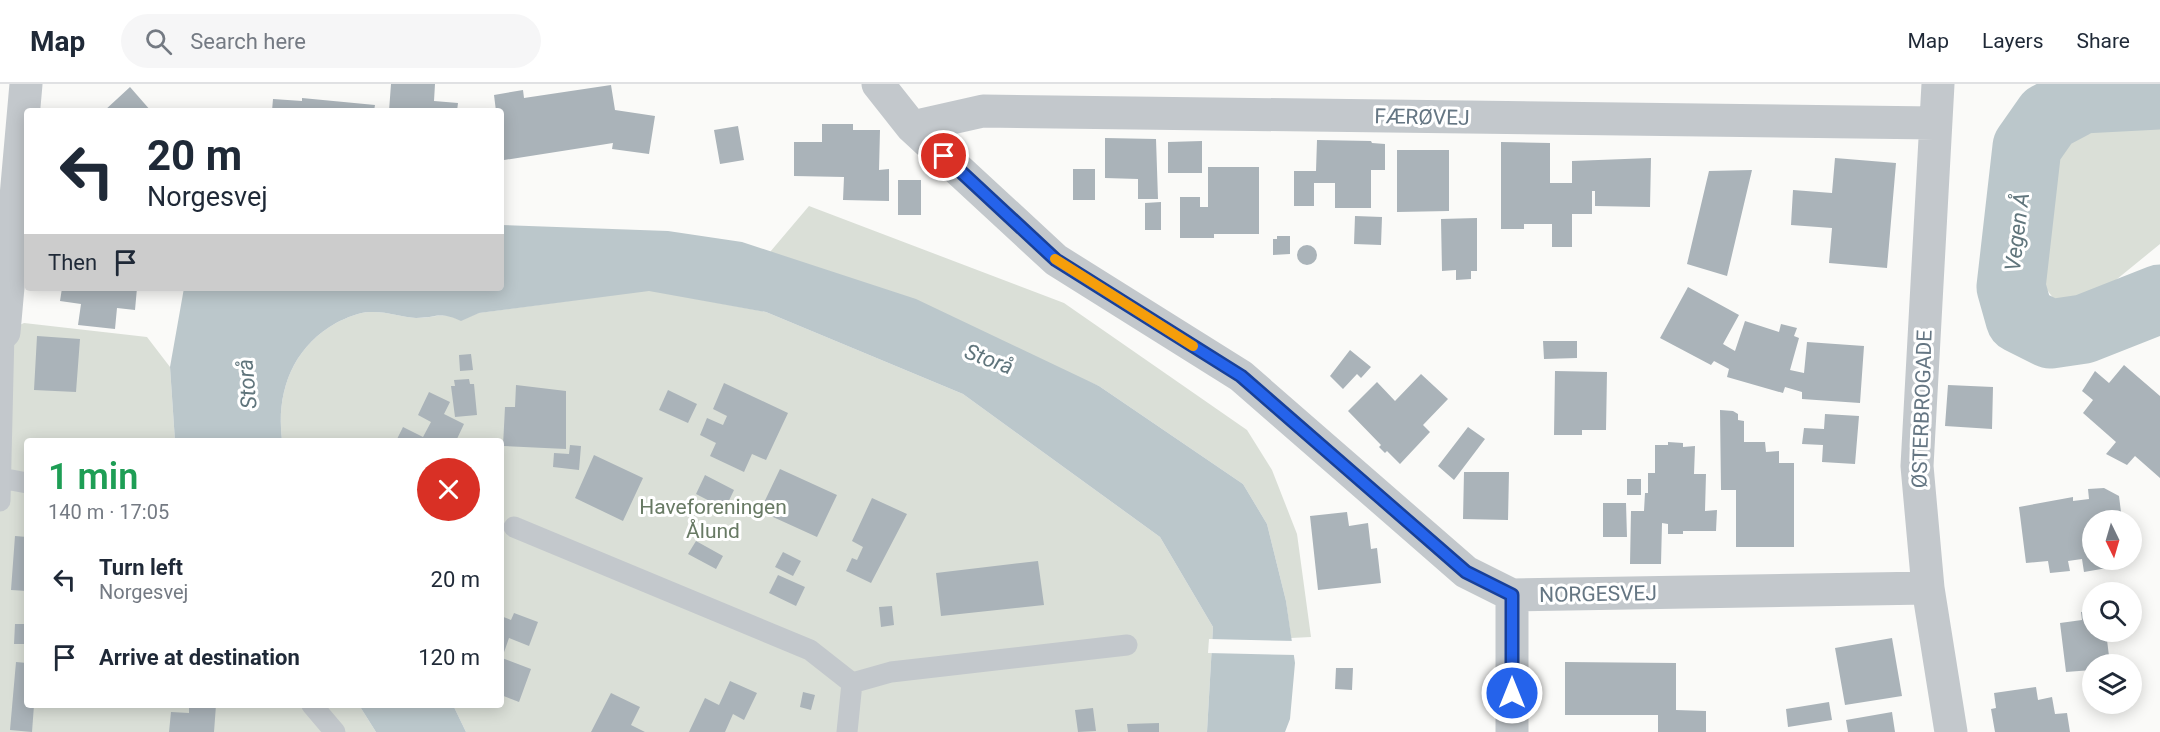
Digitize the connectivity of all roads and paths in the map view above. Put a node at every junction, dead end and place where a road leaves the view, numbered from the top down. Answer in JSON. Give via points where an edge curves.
{"nodes":[{"id":1,"x":26,"y":84,"type":"edge"},
{"id":2,"x":878,"y":84,"type":"edge"},
{"id":3,"x":1938,"y":84,"type":"edge"},
{"id":4,"x":1935,"y":123,"type":"junction"},
{"id":5,"x":912,"y":127,"type":"junction"},
{"id":6,"x":2,"y":332,"type":"edge"},
{"id":7,"x":1,"y":478,"type":"edge"},
{"id":8,"x":24,"y":482,"type":"edge"},
{"id":9,"x":0,"y":501,"type":"edge"},
{"id":10,"x":514,"y":527,"type":"dead end"},
{"id":11,"x":1928,"y":588,"type":"junction"},
{"id":12,"x":1512,"y":595,"type":"junction"},
{"id":13,"x":1127,"y":645,"type":"dead end"},
{"id":14,"x":852,"y":683,"type":"junction"},
{"id":15,"x":315,"y":708,"type":"edge"},
{"id":16,"x":335,"y":732,"type":"edge"},
{"id":17,"x":847,"y":732,"type":"edge"},
{"id":18,"x":1512,"y":732,"type":"edge"},
{"id":19,"x":1951,"y":732,"type":"edge"}],
"edges":[{"from":1,"to":6,"type":"street"},
{"from":2,"to":5,"type":"street","name":"NORGESVEJ"},
{"from":3,"to":4,"type":"street","name":"ØSTERBROGADE"},
{"from":4,"to":5,"type":"street","name":"FÆRØVEJ","via":[[983,111]]},
{"from":4,"to":11,"type":"street","name":"ØSTERBROGADE","via":[[1917,466]]},
{"from":5,"to":12,"type":"street","name":"NORGESVEJ","via":[[1056,260],[1241,376],[1466,572]]},
{"from":6,"to":7,"type":"lane"},
{"from":7,"to":8,"type":"lane"},
{"from":7,"to":9,"type":"lane"},
{"from":10,"to":14,"type":"lane","via":[[810,650]]},
{"from":11,"to":12,"type":"street","name":"NORGESVEJ"},
{"from":11,"to":19,"type":"street","name":"ØSTERBROGADE"},
{"from":12,"to":18,"type":"street"},
{"from":13,"to":14,"type":"lane","via":[[891,672]]},
{"from":14,"to":17,"type":"lane"},
{"from":15,"to":16,"type":"lane"}]}
